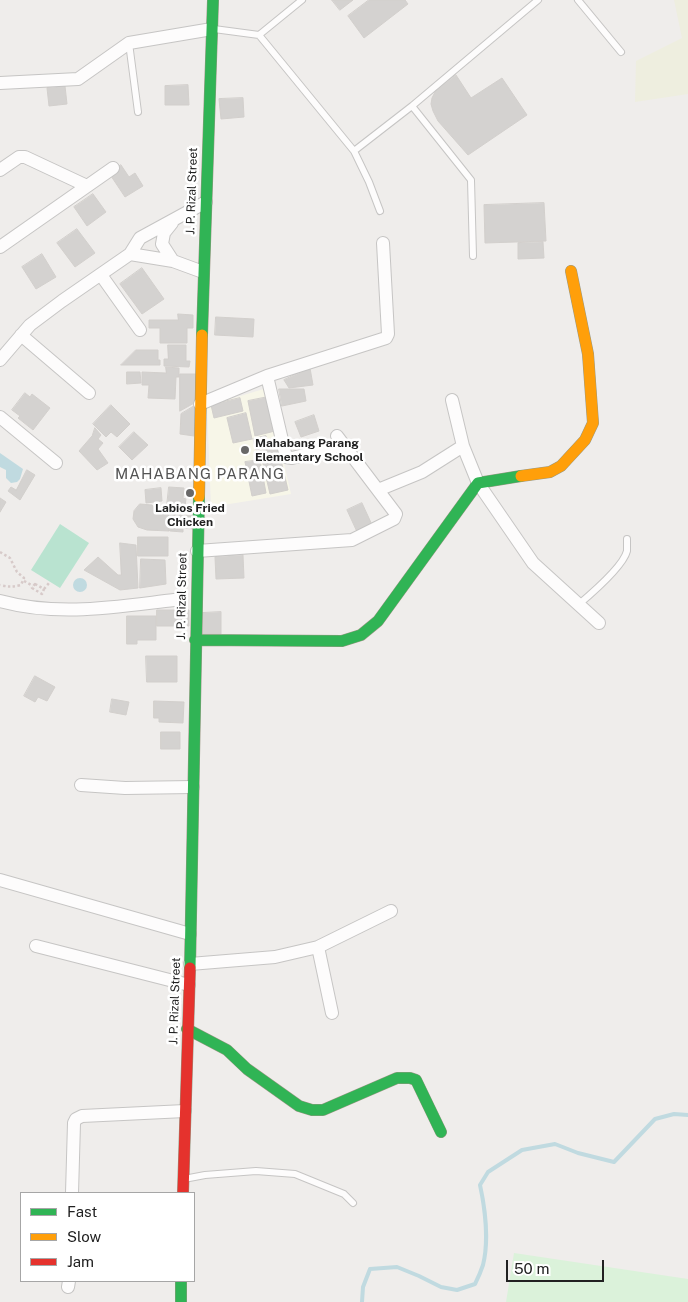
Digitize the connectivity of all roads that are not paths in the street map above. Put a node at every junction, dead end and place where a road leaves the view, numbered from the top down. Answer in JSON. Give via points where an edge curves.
{"nodes":[{"id":1,"x":213,"y":0,"type":"edge"},
{"id":2,"x":302,"y":0,"type":"edge"},
{"id":3,"x":538,"y":0,"type":"edge"},
{"id":4,"x":578,"y":0,"type":"edge"},
{"id":5,"x":212,"y":29,"type":"junction"},
{"id":6,"x":259,"y":35,"type":"junction"},
{"id":7,"x":129,"y":43,"type":"junction"},
{"id":8,"x":621,"y":52,"type":"dead end"},
{"id":9,"x":0,"y":83,"type":"edge"},
{"id":10,"x":412,"y":106,"type":"junction"},
{"id":11,"x":138,"y":112,"type":"dead end"},
{"id":12,"x":354,"y":151,"type":"junction"},
{"id":13,"x":113,"y":168,"type":"dead end"},
{"id":14,"x":0,"y":170,"type":"edge"},
{"id":15,"x":88,"y":186,"type":"junction"},
{"id":16,"x":206,"y":202,"type":"junction"},
{"id":17,"x":380,"y":211,"type":"dead end"},
{"id":18,"x":174,"y":221,"type":"junction"},
{"id":19,"x":383,"y":243,"type":"dead end"},
{"id":20,"x":0,"y":247,"type":"edge"},
{"id":21,"x":130,"y":254,"type":"junction"},
{"id":22,"x":473,"y":256,"type":"dead end"},
{"id":23,"x":173,"y":261,"type":"junction"},
{"id":24,"x":572,"y":271,"type":"dead end"},
{"id":25,"x":203,"y":272,"type":"junction"},
{"id":26,"x":101,"y":275,"type":"junction"},
{"id":27,"x":140,"y":330,"type":"dead end"},
{"id":28,"x":21,"y":335,"type":"junction"},
{"id":29,"x":0,"y":360,"type":"edge"},
{"id":30,"x":267,"y":376,"type":"junction"},
{"id":31,"x":88,"y":393,"type":"dead end"},
{"id":32,"x":452,"y":400,"type":"dead end"},
{"id":33,"x":200,"y":404,"type":"junction"},
{"id":34,"x":0,"y":417,"type":"edge"},
{"id":35,"x":463,"y":446,"type":"junction"},
{"id":36,"x":56,"y":463,"type":"dead end"},
{"id":37,"x":478,"y":483,"type":"junction"},
{"id":38,"x":378,"y":490,"type":"junction"},
{"id":39,"x":627,"y":539,"type":"dead end"},
{"id":40,"x":197,"y":551,"type":"junction"},
{"id":41,"x":174,"y":600,"type":"dead end"},
{"id":42,"x":0,"y":601,"type":"edge"},
{"id":43,"x":578,"y":605,"type":"junction"},
{"id":44,"x":599,"y":623,"type":"dead end"},
{"id":45,"x":195,"y":640,"type":"junction"},
{"id":46,"x":81,"y":786,"type":"dead end"},
{"id":47,"x":193,"y":787,"type":"junction"},
{"id":48,"x":0,"y":880,"type":"edge"},
{"id":49,"x":391,"y":912,"type":"dead end"},
{"id":50,"x":190,"y":934,"type":"junction"},
{"id":51,"x":36,"y":946,"type":"dead end"},
{"id":52,"x":318,"y":947,"type":"junction"},
{"id":53,"x":190,"y":964,"type":"junction"},
{"id":54,"x":189,"y":985,"type":"junction"},
{"id":55,"x":332,"y":1013,"type":"dead end"},
{"id":56,"x":187,"y":1029,"type":"junction"},
{"id":57,"x":185,"y":1111,"type":"junction"},
{"id":58,"x":442,"y":1132,"type":"dead end"},
{"id":59,"x":183,"y":1180,"type":"junction"},
{"id":60,"x":72,"y":1192,"type":"edge"},
{"id":61,"x":183,"y":1192,"type":"edge"},
{"id":62,"x":353,"y":1203,"type":"dead end"},
{"id":63,"x":181,"y":1282,"type":"edge"},
{"id":64,"x":180,"y":1302,"type":"edge"}],
"edges":[{"from":1,"to":5,"type":"main road","name":"J. P. Rizal Street"},
{"from":2,"to":6,"type":"lane"},
{"from":3,"to":10,"type":"lane"},
{"from":4,"to":8,"type":"lane"},
{"from":5,"to":6,"type":"lane"},
{"from":5,"to":7,"type":"street"},
{"from":5,"to":16,"type":"main road","name":"J. P. Rizal Street"},
{"from":6,"to":12,"type":"lane"},
{"from":7,"to":9,"type":"street","via":[[78,79]]},
{"from":7,"to":11,"type":"lane"},
{"from":10,"to":12,"type":"lane"},
{"from":10,"to":22,"type":"lane","via":[[471,180]]},
{"from":12,"to":17,"type":"lane"},
{"from":13,"to":15,"type":"street"},
{"from":14,"to":15,"type":"street","via":[[19,157],[25,157]]},
{"from":15,"to":20,"type":"street"},
{"from":16,"to":18,"type":"street"},
{"from":16,"to":25,"type":"main road","name":"J. P. Rizal Street"},
{"from":18,"to":21,"type":"street","via":[[140,238]]},
{"from":18,"to":23,"type":"street","via":[[164,234],[162,244]]},
{"from":19,"to":30,"type":"street","via":[[386,338]]},
{"from":21,"to":23,"type":"street"},
{"from":21,"to":26,"type":"street"},
{"from":23,"to":25,"type":"street"},
{"from":24,"to":37,"type":"main road","via":[[588,354],[593,423],[585,440],[561,466],[550,472]]},
{"from":25,"to":33,"type":"main road","name":"J. P. Rizal Street"},
{"from":26,"to":27,"type":"street"},
{"from":26,"to":28,"type":"street","via":[[30,325]]},
{"from":28,"to":29,"type":"street"},
{"from":28,"to":31,"type":"street"},
{"from":30,"to":33,"type":"street"},
{"from":30,"to":38,"type":"street","via":[[286,457],[292,458],[340,441]]},
{"from":32,"to":35,"type":"street"},
{"from":33,"to":40,"type":"main road","name":"J. P. Rizal Street"},
{"from":34,"to":36,"type":"street"},
{"from":35,"to":37,"type":"street"},
{"from":35,"to":38,"type":"street","via":[[422,472]]},
{"from":37,"to":43,"type":"street","via":[[533,563]]},
{"from":37,"to":45,"type":"main road","via":[[378,620],[361,635],[342,641]]},
{"from":38,"to":40,"type":"street","via":[[395,517],[352,540]]},
{"from":39,"to":43,"type":"lane","via":[[627,552],[622,562]]},
{"from":40,"to":45,"type":"main road","name":"J. P. Rizal Street"},
{"from":41,"to":42,"type":"street","via":[[86,610],[24,608]]},
{"from":43,"to":44,"type":"street"},
{"from":45,"to":47,"type":"main road","name":"J. P. Rizal Street"},
{"from":46,"to":47,"type":"street"},
{"from":47,"to":50,"type":"main road","name":"J. P. Rizal Street"},
{"from":48,"to":50,"type":"street"},
{"from":49,"to":52,"type":"street"},
{"from":50,"to":53,"type":"main road","name":"J. P. Rizal Street"},
{"from":51,"to":54,"type":"street"},
{"from":52,"to":53,"type":"street","via":[[275,956]]},
{"from":52,"to":55,"type":"street"},
{"from":53,"to":54,"type":"main road","name":"J. P. Rizal Street"},
{"from":54,"to":56,"type":"main road","name":"J. P. Rizal Street"},
{"from":56,"to":57,"type":"main road","name":"J. P. Rizal Street"},
{"from":56,"to":58,"type":"main road","via":[[227,1050],[247,1069],[299,1106],[312,1110],[323,1110],[397,1078],[416,1080]]},
{"from":57,"to":59,"type":"main road","name":"J. P. Rizal Street"},
{"from":57,"to":60,"type":"street","via":[[76,1118]]},
{"from":59,"to":61,"type":"main road","name":"J. P. Rizal Street"},
{"from":59,"to":62,"type":"lane","via":[[256,1171],[295,1174],[344,1194]]},
{"from":63,"to":64,"type":"main road"}]}
